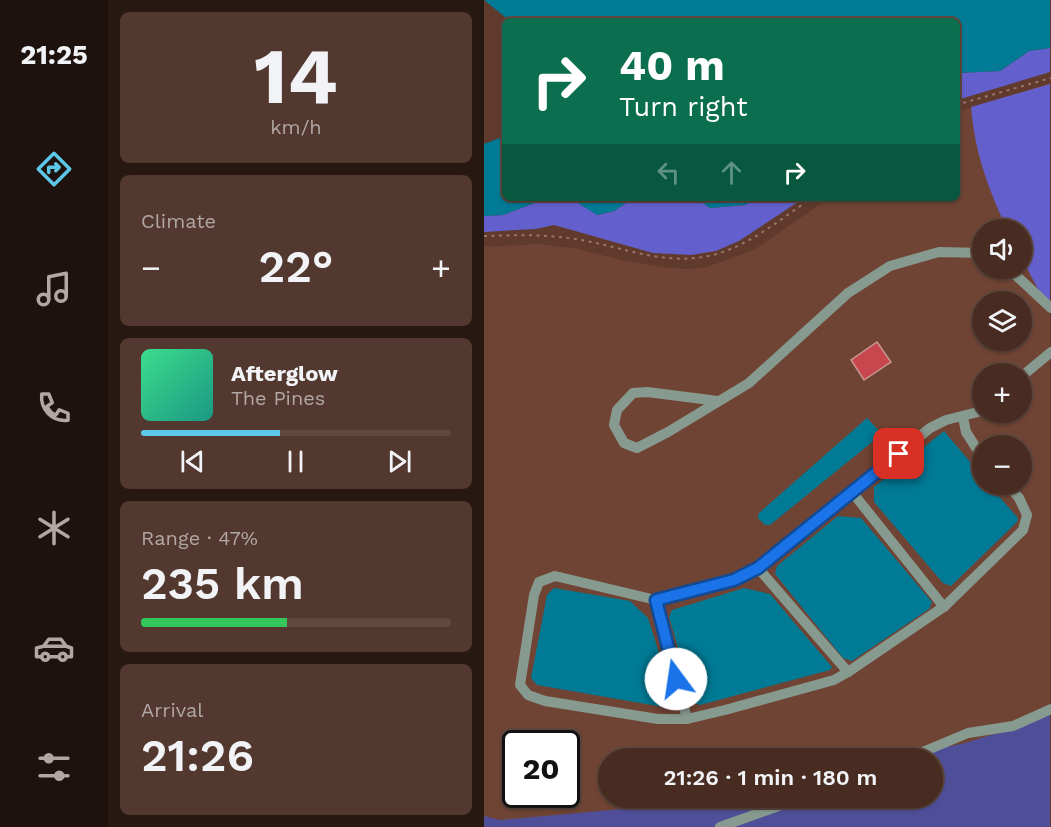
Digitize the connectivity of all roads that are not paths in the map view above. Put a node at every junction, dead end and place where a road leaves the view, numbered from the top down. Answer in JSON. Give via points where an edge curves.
{"nodes":[{"id":1,"x":972,"y":253,"type":"edge"},
{"id":2,"x":1020,"y":279,"type":"edge"},
{"id":3,"x":1051,"y":308,"type":"edge"},
{"id":4,"x":1051,"y":352,"type":"edge"},
{"id":5,"x":1032,"y":368,"type":"edge"},
{"id":6,"x":718,"y":401,"type":"junction"},
{"id":7,"x":972,"y":414,"type":"edge"},
{"id":8,"x":963,"y":417,"type":"junction"},
{"id":9,"x":972,"y":441,"type":"edge"},
{"id":10,"x":852,"y":492,"type":"junction"},
{"id":11,"x":1016,"y":495,"type":"edge"},
{"id":12,"x":758,"y":568,"type":"junction"},
{"id":13,"x":656,"y":600,"type":"junction"},
{"id":14,"x":944,"y":607,"type":"junction"},
{"id":15,"x":848,"y":672,"type":"junction"},
{"id":16,"x":1051,"y":709,"type":"edge"},
{"id":17,"x":686,"y":719,"type":"junction"},
{"id":18,"x":932,"y":748,"type":"edge"},
{"id":19,"x":773,"y":808,"type":"edge"},
{"id":20,"x":720,"y":827,"type":"edge"}],
"edges":[{"from":1,"to":6,"type":"lane","via":[[939,252],[890,266],[848,293],[749,383]]},
{"from":2,"to":3,"type":"lane"},
{"from":4,"to":5,"type":"lane"},
{"from":6,"to":6,"type":"lane","via":[[637,448],[624,443],[614,424],[617,410],[633,393]]},
{"from":7,"to":8,"type":"lane"},
{"from":8,"to":9,"type":"lane"},
{"from":8,"to":10,"type":"lane","via":[[930,428]]},
{"from":10,"to":12,"type":"lane"},
{"from":10,"to":14,"type":"lane"},
{"from":11,"to":14,"type":"lane","via":[[1027,515],[1023,530]]},
{"from":12,"to":13,"type":"lane","via":[[734,580]]},
{"from":12,"to":15,"type":"lane"},
{"from":13,"to":17,"type":"lane"},
{"from":13,"to":17,"type":"lane","via":[[555,576],[539,582],[520,685],[528,695],[545,702],[658,719]]},
{"from":14,"to":15,"type":"lane"},
{"from":15,"to":17,"type":"lane","via":[[823,683]]},
{"from":16,"to":18,"type":"lane","via":[[1013,726],[968,733]]},
{"from":19,"to":20,"type":"lane"}]}
